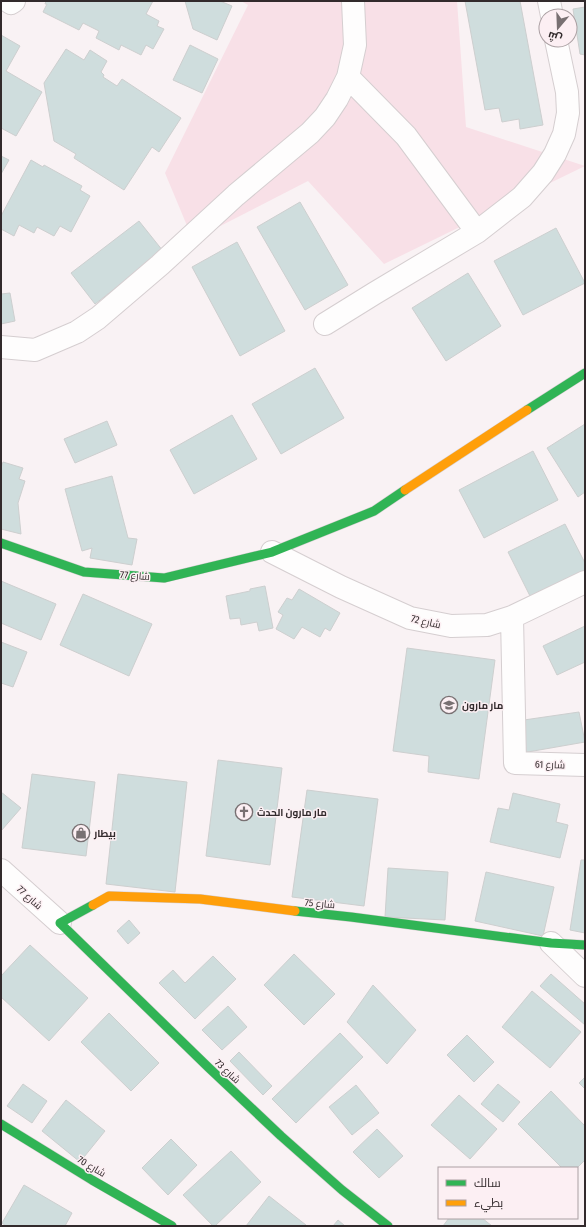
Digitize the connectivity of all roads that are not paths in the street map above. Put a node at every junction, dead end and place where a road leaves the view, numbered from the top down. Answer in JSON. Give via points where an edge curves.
{"nodes":[{"id":1,"x":8,"y":1,"type":"edge"},
{"id":2,"x":14,"y":1,"type":"edge"},
{"id":3,"x":353,"y":1,"type":"edge"},
{"id":4,"x":558,"y":48,"type":"edge"},
{"id":5,"x":348,"y":76,"type":"junction"},
{"id":6,"x":477,"y":232,"type":"junction"},
{"id":7,"x":325,"y":324,"type":"dead end"},
{"id":8,"x":1,"y":347,"type":"edge"},
{"id":9,"x":585,"y":373,"type":"edge"},
{"id":10,"x":1,"y":543,"type":"edge"},
{"id":11,"x":272,"y":552,"type":"junction"},
{"id":12,"x":585,"y":582,"type":"edge"},
{"id":13,"x":512,"y":618,"type":"junction"},
{"id":14,"x":585,"y":765,"type":"edge"},
{"id":15,"x":1,"y":870,"type":"edge"},
{"id":16,"x":60,"y":923,"type":"junction"},
{"id":17,"x":551,"y":943,"type":"junction"},
{"id":18,"x":585,"y":945,"type":"edge"},
{"id":19,"x":585,"y":976,"type":"edge"},
{"id":20,"x":1,"y":1124,"type":"edge"},
{"id":21,"x":172,"y":1226,"type":"edge"},
{"id":22,"x":388,"y":1226,"type":"edge"}],
"edges":[{"from":1,"to":2,"type":"street"},
{"from":3,"to":5,"type":"street","via":[[355,45]]},
{"from":4,"to":6,"type":"street","via":[[567,92],[568,113],[564,134],[544,173],[522,197]]},
{"from":5,"to":6,"type":"street","via":[[406,136]]},
{"from":5,"to":8,"type":"street","via":[[337,99],[310,133],[98,318],[77,332],[35,350]]},
{"from":6,"to":7,"type":"street"},
{"from":9,"to":11,"type":"street","name":"شارع 77","via":[[374,511]]},
{"from":10,"to":11,"type":"street","name":"شارع 77","via":[[84,572],[164,578]]},
{"from":11,"to":13,"type":"street","name":"شارع 72","via":[[410,618],[451,626],[487,625]]},
{"from":12,"to":13,"type":"street","name":"شارع 72"},
{"from":13,"to":14,"type":"street","name":"شارع 61","via":[[515,763]]},
{"from":15,"to":16,"type":"street","name":"شارع 77"},
{"from":16,"to":17,"type":"street","name":"شارع 75","via":[[109,896],[200,899]]},
{"from":16,"to":22,"type":"street","name":"شارع 73","via":[[281,1136],[342,1190]]},
{"from":17,"to":18,"type":"street","name":"شارع 75"},
{"from":17,"to":19,"type":"street"},
{"from":20,"to":21,"type":"street","name":"شارع 70"}]}
